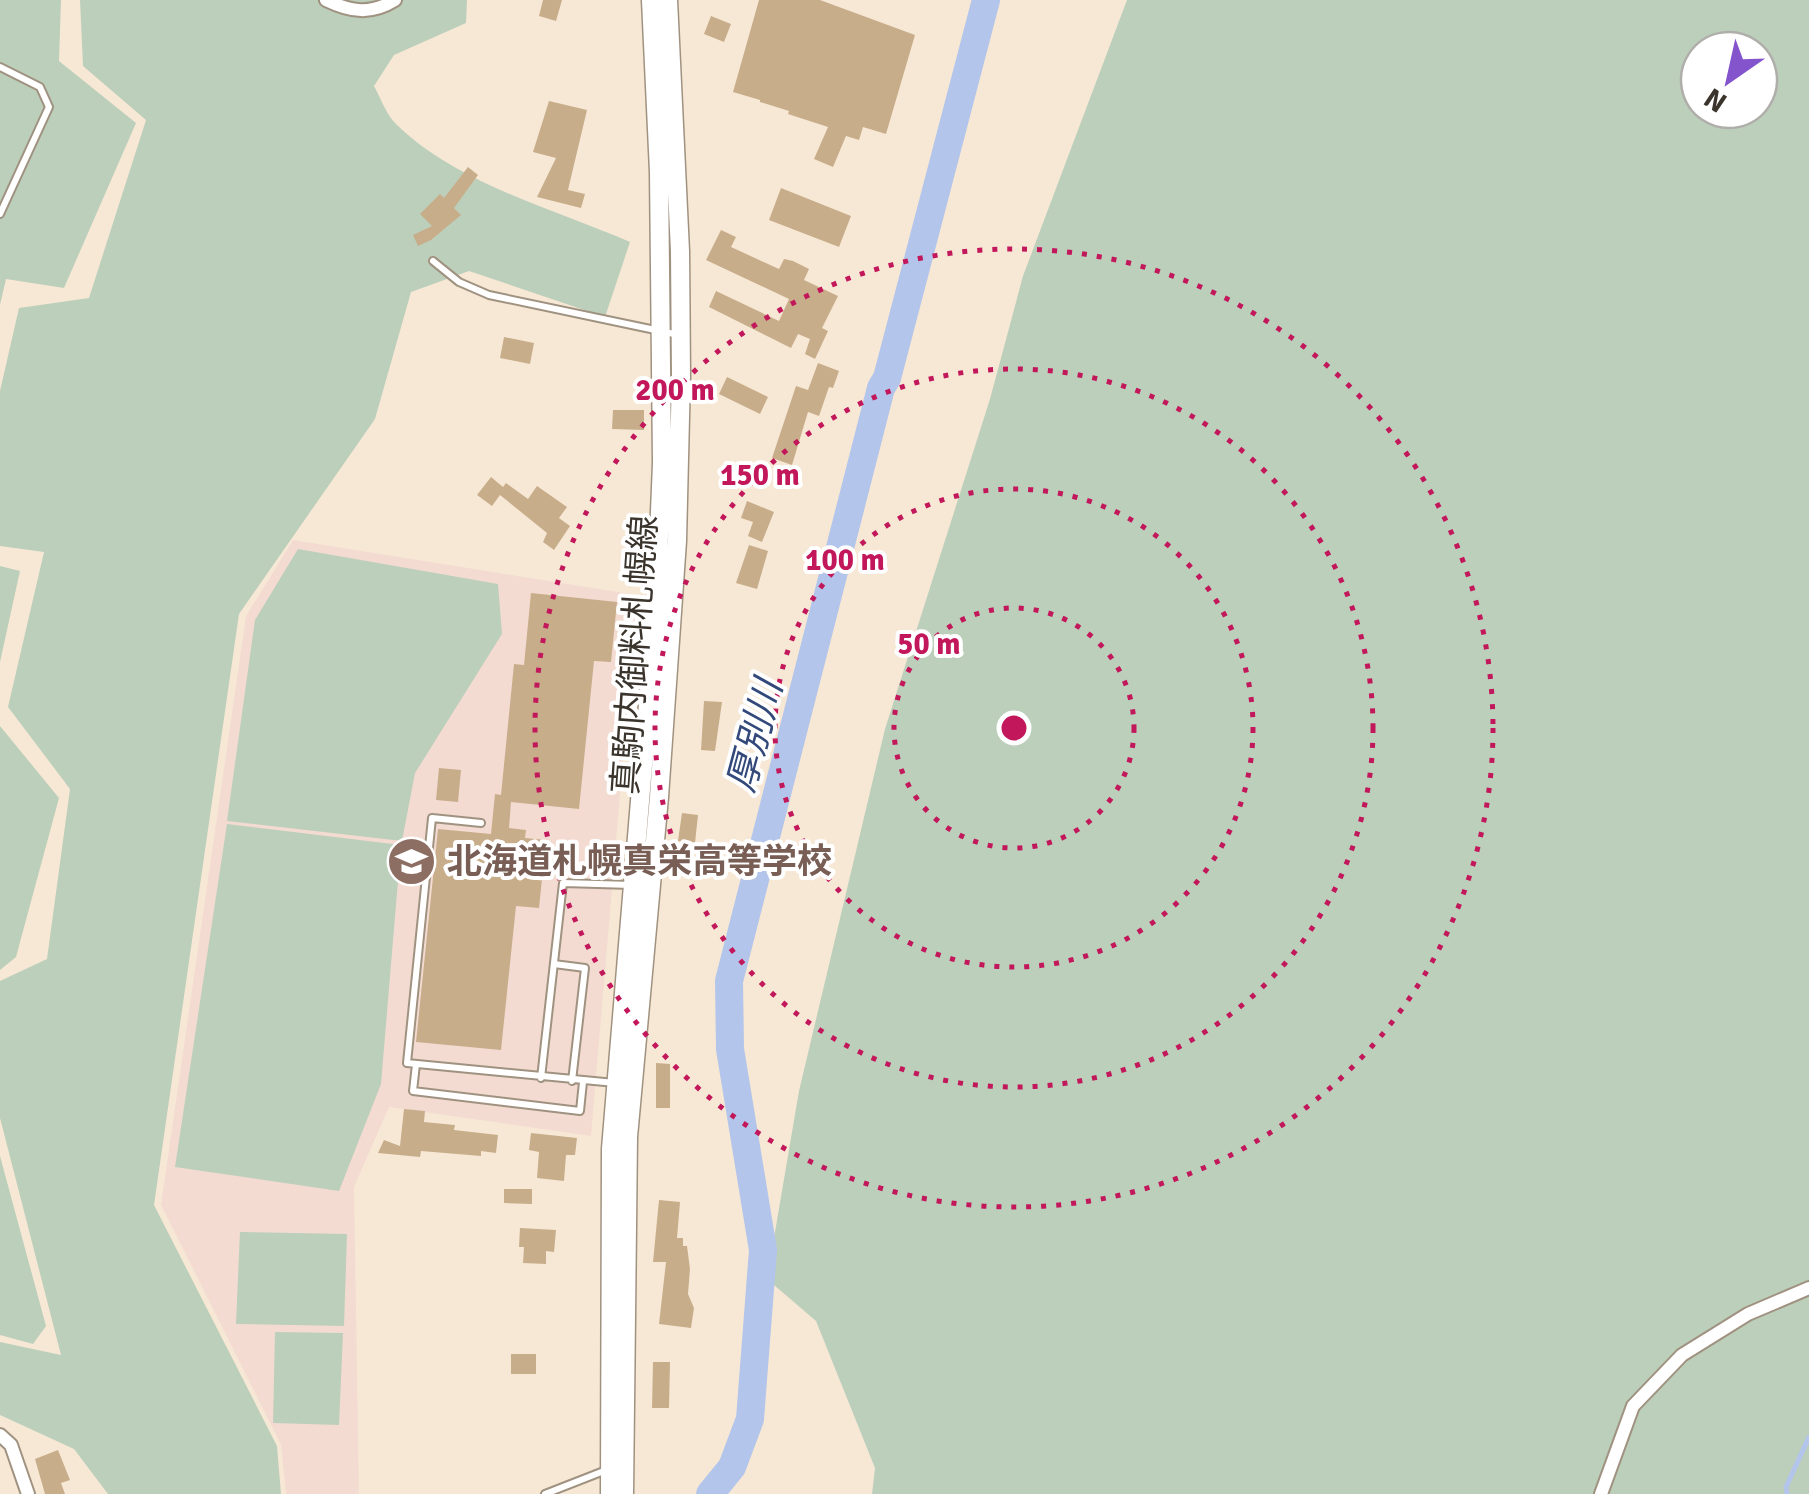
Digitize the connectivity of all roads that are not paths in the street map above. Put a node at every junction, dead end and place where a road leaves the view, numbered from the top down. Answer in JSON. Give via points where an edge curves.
{"nodes":[{"id":1,"x":326,"y":0,"type":"edge"},
{"id":2,"x":395,"y":0,"type":"edge"},
{"id":3,"x":651,"y":0,"type":"edge"},
{"id":4,"x":668,"y":0,"type":"edge"},
{"id":5,"x":0,"y":67,"type":"edge"},
{"id":6,"x":0,"y":214,"type":"edge"},
{"id":7,"x":433,"y":260,"type":"dead end"},
{"id":8,"x":672,"y":333,"type":"junction"},
{"id":9,"x":481,"y":823,"type":"dead end"},
{"id":10,"x":634,"y":885,"type":"junction"},
{"id":11,"x":554,"y":964,"type":"junction"},
{"id":12,"x":416,"y":1064,"type":"junction"},
{"id":13,"x":541,"y":1078,"type":"junction"},
{"id":14,"x":572,"y":1082,"type":"junction"},
{"id":15,"x":583,"y":1082,"type":"junction"},
{"id":16,"x":616,"y":1084,"type":"junction"},
{"id":17,"x":1809,"y":1288,"type":"edge"},
{"id":18,"x":0,"y":1435,"type":"edge"},
{"id":19,"x":610,"y":1468,"type":"junction"},
{"id":20,"x":617,"y":1490,"type":"edge"},
{"id":21,"x":28,"y":1494,"type":"edge"},
{"id":22,"x":545,"y":1494,"type":"edge"},
{"id":23,"x":1601,"y":1494,"type":"edge"}],
"edges":[{"from":1,"to":2,"type":"street","via":[[366,11]]},
{"from":3,"to":8,"type":"main road","name":"真駒内御料札幌線"},
{"from":4,"to":8,"type":"main road","name":"真駒内御料札幌線"},
{"from":5,"to":6,"type":"lane","via":[[40,87],[49,108]]},
{"from":7,"to":8,"type":"lane","via":[[489,295]]},
{"from":8,"to":10,"type":"main road","name":"真駒内御料札幌線"},
{"from":8,"to":20,"type":"main road","name":"真駒内御料札幌線","via":[[677,541],[628,1137]]},
{"from":9,"to":12,"type":"lane","via":[[432,818],[407,1063]]},
{"from":10,"to":11,"type":"lane","via":[[562,884]]},
{"from":10,"to":16,"type":"main road","name":"真駒内御料札幌線"},
{"from":11,"to":13,"type":"lane"},
{"from":11,"to":14,"type":"lane","via":[[585,968]]},
{"from":12,"to":13,"type":"lane"},
{"from":12,"to":15,"type":"lane","via":[[413,1092],[580,1111]]},
{"from":13,"to":14,"type":"lane"},
{"from":14,"to":15,"type":"lane"},
{"from":15,"to":16,"type":"lane"},
{"from":16,"to":19,"type":"main road","name":"真駒内御料札幌線"},
{"from":17,"to":23,"type":"street","via":[[1748,1314],[1682,1355],[1633,1406]]},
{"from":18,"to":21,"type":"street","via":[[11,1445]]},
{"from":19,"to":20,"type":"main road","name":"真駒内御料札幌線"},
{"from":19,"to":22,"type":"lane"}]}
